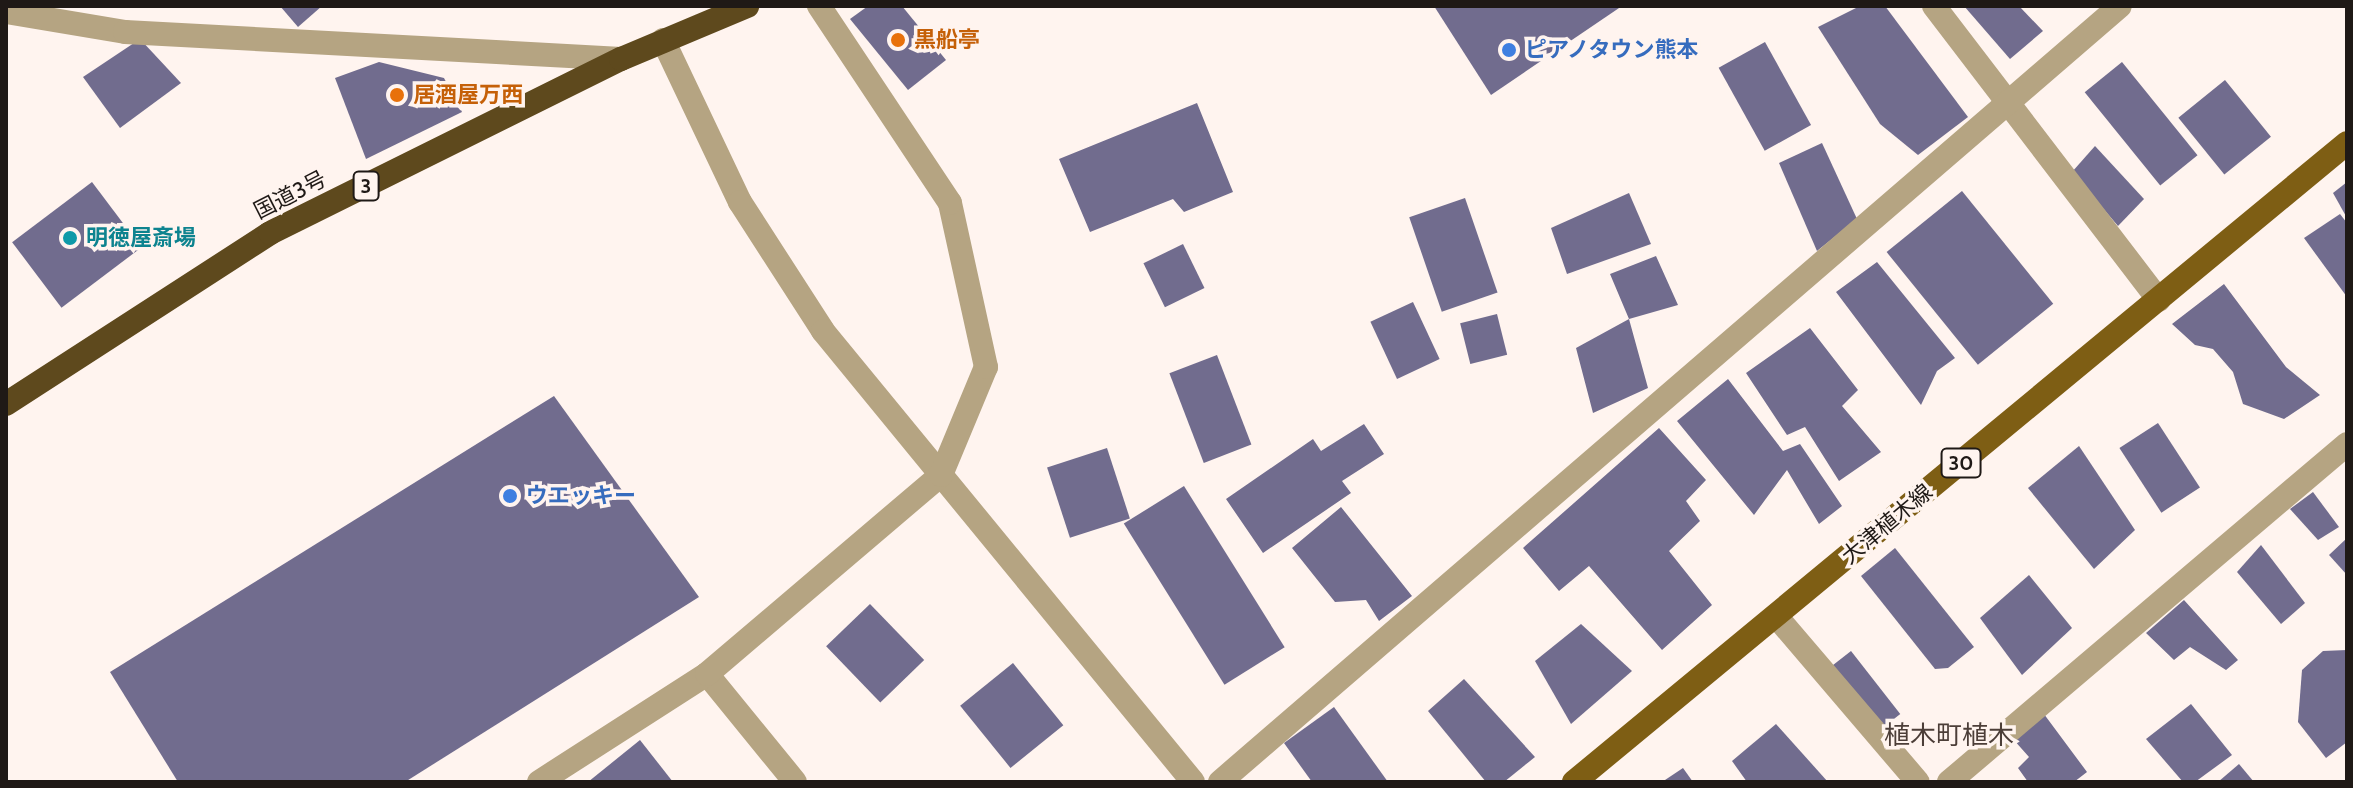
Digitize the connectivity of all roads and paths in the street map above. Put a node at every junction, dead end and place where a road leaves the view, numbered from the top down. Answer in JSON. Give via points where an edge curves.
{"nodes":[{"id":1,"x":747,"y":6,"type":"edge"},
{"id":2,"x":819,"y":6,"type":"edge"},
{"id":3,"x":1934,"y":6,"type":"edge"},
{"id":4,"x":2120,"y":6,"type":"edge"},
{"id":5,"x":6,"y":12,"type":"edge"},
{"id":6,"x":76,"y":13,"type":"edge"},
{"id":7,"x":663,"y":40,"type":"junction"},
{"id":8,"x":621,"y":59,"type":"junction"},
{"id":9,"x":2011,"y":103,"type":"junction"},
{"id":10,"x":2347,"y":143,"type":"edge"},
{"id":11,"x":2159,"y":300,"type":"junction"},
{"id":12,"x":6,"y":404,"type":"edge"},
{"id":13,"x":2343,"y":455,"type":"edge"},
{"id":14,"x":941,"y":475,"type":"junction"},
{"id":15,"x":1776,"y":616,"type":"junction"},
{"id":16,"x":707,"y":674,"type":"junction"},
{"id":17,"x":539,"y":782,"type":"edge"},
{"id":18,"x":795,"y":782,"type":"edge"},
{"id":19,"x":1193,"y":782,"type":"edge"},
{"id":20,"x":1220,"y":782,"type":"edge"},
{"id":21,"x":1574,"y":782,"type":"edge"},
{"id":22,"x":1918,"y":782,"type":"edge"},
{"id":23,"x":1949,"y":782,"type":"edge"}],
"edges":[{"from":1,"to":7,"type":"highway","name":"国道3号","number":"3"},
{"from":2,"to":14,"type":"street","via":[[950,203],[986,367]]},
{"from":3,"to":9,"type":"street"},
{"from":4,"to":9,"type":"street"},
{"from":5,"to":6,"type":"street"},
{"from":6,"to":8,"type":"street","via":[[125,32]]},
{"from":7,"to":8,"type":"highway","name":"国道3号","number":"3"},
{"from":7,"to":14,"type":"street","via":[[740,202],[823,331]]},
{"from":8,"to":12,"type":"highway","name":"国道3号","number":"3","via":[[270,233]]},
{"from":9,"to":11,"type":"street"},
{"from":9,"to":20,"type":"street"},
{"from":10,"to":11,"type":"main road","name":"大津植木線","number":"30"},
{"from":11,"to":15,"type":"main road","name":"大津植木線","number":"30"},
{"from":13,"to":23,"type":"street"},
{"from":14,"to":16,"type":"street"},
{"from":14,"to":19,"type":"street"},
{"from":15,"to":21,"type":"main road","name":"大津植木線","number":"30"},
{"from":15,"to":22,"type":"street"},
{"from":16,"to":17,"type":"street"},
{"from":16,"to":18,"type":"street"}]}
